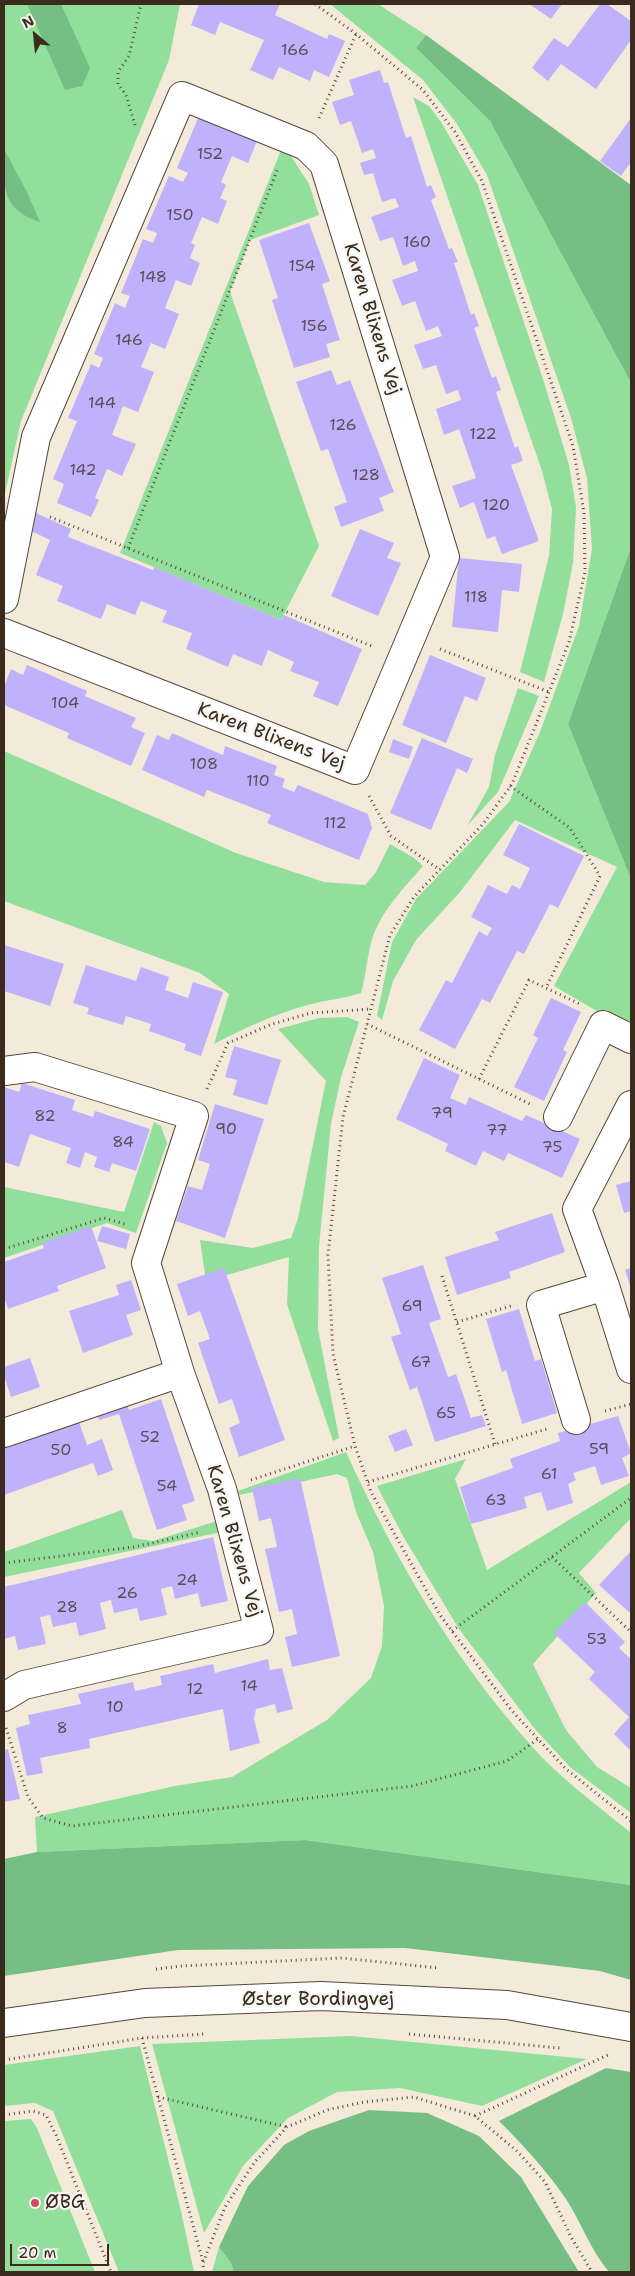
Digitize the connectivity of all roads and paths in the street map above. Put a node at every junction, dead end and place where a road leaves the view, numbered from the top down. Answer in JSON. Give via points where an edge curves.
{"nodes":[{"id":1,"x":141,"y":4,"type":"edge"},
{"id":2,"x":315,"y":4,"type":"edge"},
{"id":3,"x":356,"y":34,"type":"junction"},
{"id":4,"x":298,"y":143,"type":"junction"},
{"id":5,"x":154,"y":161,"type":"junction"},
{"id":6,"x":22,"y":506,"type":"junction"},
{"id":7,"x":128,"y":548,"type":"junction"},
{"id":8,"x":4,"y":599,"type":"edge"},
{"id":9,"x":4,"y":633,"type":"edge"},
{"id":10,"x":407,"y":648,"type":"junction"},
{"id":11,"x":549,"y":692,"type":"junction"},
{"id":12,"x":355,"y":770,"type":"junction"},
{"id":13,"x":510,"y":786,"type":"junction"},
{"id":14,"x":440,"y":870,"type":"junction"},
{"id":15,"x":546,"y":988,"type":"junction"},
{"id":16,"x":371,"y":1009,"type":"junction"},
{"id":17,"x":367,"y":1024,"type":"junction"},
{"id":18,"x":603,"y":1025,"type":"junction"},
{"id":19,"x":631,"y":1039,"type":"edge"},
{"id":20,"x":4,"y":1071,"type":"edge"},
{"id":21,"x":479,"y":1079,"type":"junction"},
{"id":22,"x":631,"y":1105,"type":"edge"},
{"id":23,"x":194,"y":1116,"type":"junction"},
{"id":24,"x":558,"y":1117,"type":"joint"},
{"id":25,"x":155,"y":1233,"type":"junction"},
{"id":26,"x":4,"y":1249,"type":"edge"},
{"id":27,"x":442,"y":1276,"type":"dead end"},
{"id":28,"x":605,"y":1286,"type":"junction"},
{"id":29,"x":541,"y":1305,"type":"junction"},
{"id":30,"x":457,"y":1322,"type":"junction"},
{"id":31,"x":631,"y":1369,"type":"edge"},
{"id":32,"x":180,"y":1373,"type":"junction"},
{"id":33,"x":631,"y":1404,"type":"edge"},
{"id":34,"x":576,"y":1420,"type":"junction"},
{"id":35,"x":4,"y":1433,"type":"edge"},
{"id":36,"x":495,"y":1444,"type":"junction"},
{"id":37,"x":355,"y":1446,"type":"junction"},
{"id":38,"x":368,"y":1482,"type":"junction"},
{"id":39,"x":222,"y":1489,"type":"junction"},
{"id":40,"x":631,"y":1498,"type":"edge"},
{"id":41,"x":231,"y":1525,"type":"junction"},
{"id":42,"x":552,"y":1557,"type":"junction"},
{"id":43,"x":4,"y":1563,"type":"edge"},
{"id":44,"x":452,"y":1631,"type":"junction"},
{"id":45,"x":631,"y":1632,"type":"edge"},
{"id":46,"x":4,"y":1697,"type":"edge"},
{"id":47,"x":6,"y":1725,"type":"dead end"},
{"id":48,"x":538,"y":1739,"type":"junction"},
{"id":49,"x":631,"y":1821,"type":"edge"},
{"id":50,"x":4,"y":2023,"type":"edge"},
{"id":51,"x":631,"y":2027,"type":"edge"},
{"id":52,"x":399,"y":2033,"type":"dead end"},
{"id":53,"x":211,"y":2034,"type":"dead end"},
{"id":54,"x":142,"y":2038,"type":"junction"},
{"id":55,"x":564,"y":2049,"type":"dead end"},
{"id":56,"x":599,"y":2054,"type":"dead end"},
{"id":57,"x":608,"y":2055,"type":"junction"},
{"id":58,"x":616,"y":2056,"type":"dead end"},
{"id":59,"x":4,"y":2060,"type":"edge"},
{"id":60,"x":158,"y":2097,"type":"junction"},
{"id":61,"x":4,"y":2115,"type":"edge"},
{"id":62,"x":475,"y":2116,"type":"junction"},
{"id":63,"x":287,"y":2127,"type":"junction"},
{"id":64,"x":203,"y":2263,"type":"junction"},
{"id":65,"x":111,"y":2272,"type":"edge"},
{"id":66,"x":204,"y":2272,"type":"edge"},
{"id":67,"x":592,"y":2272,"type":"edge"}],
"edges":[{"from":1,"to":5,"type":"path","via":[[129,56],[118,72],[118,84],[126,95],[134,125]]},
{"from":2,"to":3,"type":"path"},
{"from":3,"to":4,"type":"path"},
{"from":3,"to":11,"type":"path","via":[[423,90],[455,132],[482,181],[573,446],[584,513],[584,572],[569,642]]},
{"from":4,"to":5,"type":"street","name":"Karen Blixens Vej","via":[[182,96]]},
{"from":4,"to":7,"type":"path"},
{"from":4,"to":10,"type":"street","name":"Karen Blixens Vej","via":[[324,164],[445,557]]},
{"from":5,"to":6,"type":"street","name":"Karen Blixens Vej","via":[[36,437]]},
{"from":6,"to":7,"type":"path"},
{"from":6,"to":8,"type":"street","name":"Karen Blixens Vej"},
{"from":7,"to":10,"type":"path"},
{"from":9,"to":12,"type":"street","name":"Karen Blixens Vej"},
{"from":10,"to":11,"type":"path"},
{"from":10,"to":12,"type":"street","name":"Karen Blixens Vej"},
{"from":11,"to":13,"type":"path"},
{"from":12,"to":14,"type":"path","via":[[391,836]]},
{"from":13,"to":14,"type":"path","via":[[483,824]]},
{"from":13,"to":15,"type":"path","via":[[570,828],[600,876]]},
{"from":14,"to":16,"type":"path","via":[[414,897],[390,935]]},
{"from":15,"to":18,"type":"path","via":[[586,1007]]},
{"from":15,"to":21,"type":"path","via":[[529,980]]},
{"from":16,"to":17,"type":"path"},
{"from":16,"to":23,"type":"path","via":[[311,1013],[272,1024],[228,1043]]},
{"from":17,"to":21,"type":"path"},
{"from":17,"to":37,"type":"path","via":[[344,1117],[328,1255],[333,1354]]},
{"from":18,"to":19,"type":"street"},
{"from":18,"to":24,"type":"street"},
{"from":20,"to":23,"type":"street","via":[[35,1067]]},
{"from":21,"to":24,"type":"path"},
{"from":22,"to":28,"type":"street","via":[[577,1209]]},
{"from":23,"to":25,"type":"street","name":"Karen Blixens Vej"},
{"from":25,"to":26,"type":"path","via":[[104,1218]]},
{"from":25,"to":32,"type":"street","name":"Karen Blixens Vej","via":[[146,1263]]},
{"from":27,"to":30,"type":"path"},
{"from":28,"to":29,"type":"street"},
{"from":28,"to":31,"type":"street"},
{"from":29,"to":30,"type":"path","via":[[528,1301]]},
{"from":29,"to":34,"type":"street"},
{"from":30,"to":36,"type":"path"},
{"from":32,"to":35,"type":"street"},
{"from":32,"to":39,"type":"street","name":"Karen Blixens Vej"},
{"from":33,"to":34,"type":"path"},
{"from":34,"to":36,"type":"path"},
{"from":36,"to":38,"type":"path"},
{"from":37,"to":38,"type":"path"},
{"from":37,"to":39,"type":"path"},
{"from":38,"to":44,"type":"path","via":[[440,1615]]},
{"from":39,"to":41,"type":"street","name":"Karen Blixens Vej"},
{"from":40,"to":42,"type":"path"},
{"from":41,"to":43,"type":"path","via":[[134,1547]]},
{"from":41,"to":46,"type":"street","name":"Karen Blixens Vej","via":[[259,1631],[24,1684]]},
{"from":42,"to":44,"type":"path"},
{"from":42,"to":45,"type":"path"},
{"from":44,"to":48,"type":"path","via":[[512,1711]]},
{"from":47,"to":48,"type":"path","via":[[28,1797],[43,1818],[72,1826],[412,1786],[508,1761]]},
{"from":48,"to":49,"type":"path","via":[[566,1769]]},
{"from":50,"to":51,"type":"street","name":"Øster Bordingvej","via":[[145,2004],[321,1996],[507,2006]]},
{"from":52,"to":55,"type":"path"},
{"from":53,"to":54,"type":"path"},
{"from":54,"to":59,"type":"path"},
{"from":54,"to":60,"type":"path"},
{"from":56,"to":57,"type":"path"},
{"from":57,"to":58,"type":"path"},
{"from":57,"to":62,"type":"path"},
{"from":60,"to":63,"type":"path"},
{"from":60,"to":64,"type":"path"},
{"from":61,"to":65,"type":"path","via":[[33,2111],[46,2115]]},
{"from":62,"to":63,"type":"path","via":[[414,2097],[327,2110]]},
{"from":62,"to":67,"type":"path","via":[[518,2152],[545,2182]]},
{"from":63,"to":64,"type":"path","via":[[254,2163],[225,2207]]},
{"from":64,"to":66,"type":"path"}]}
